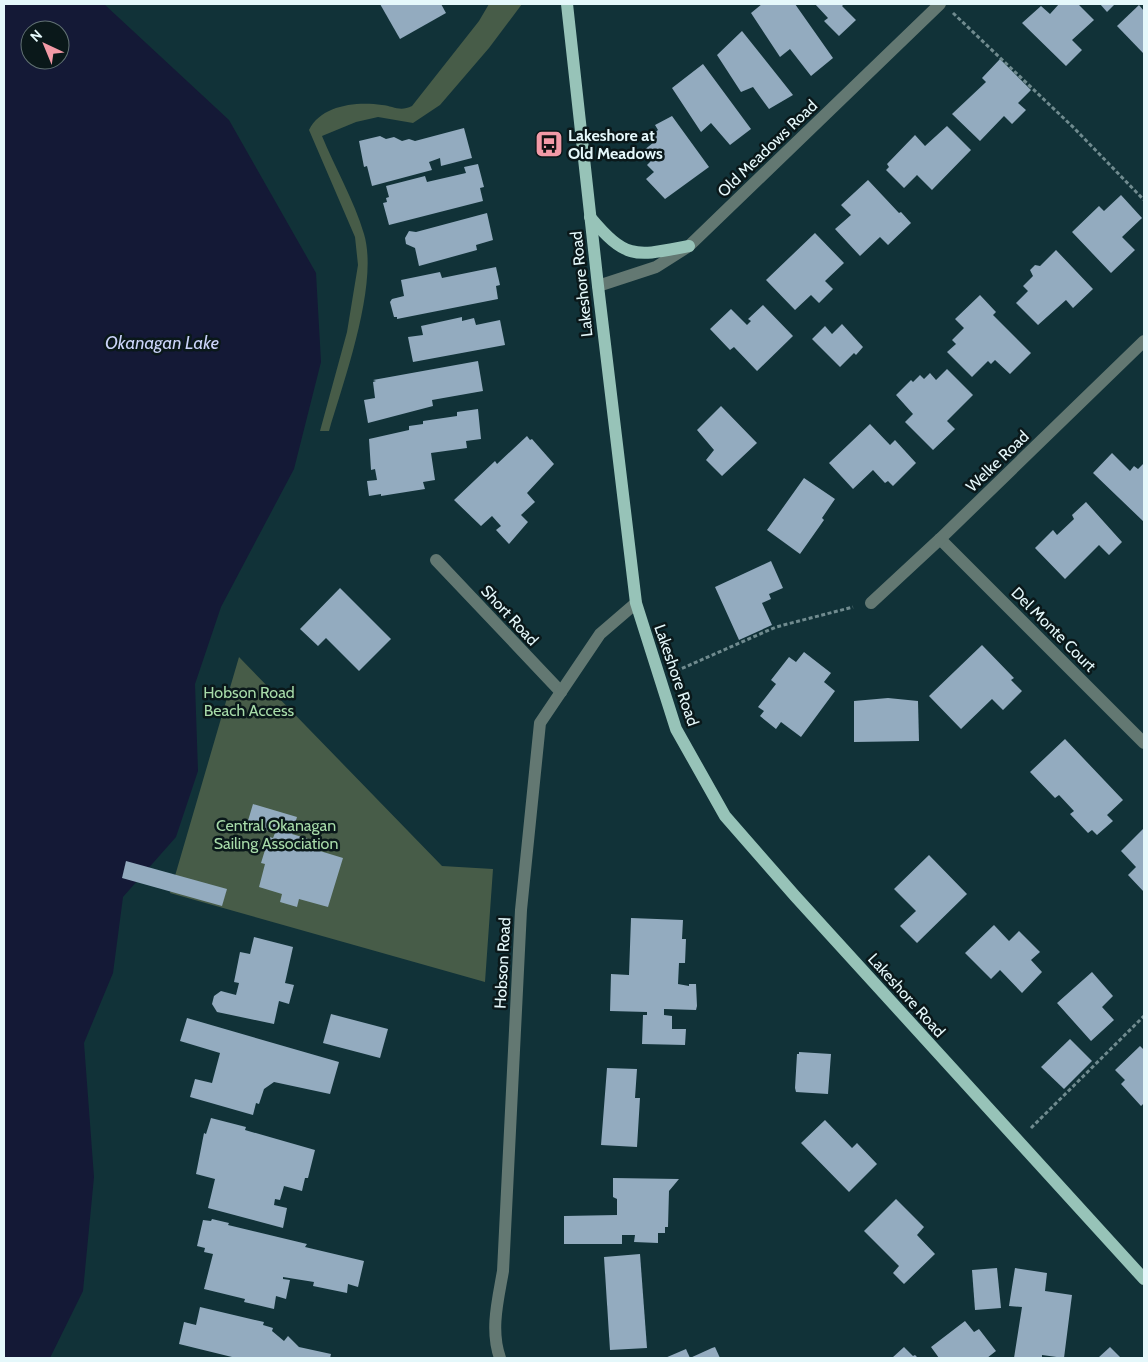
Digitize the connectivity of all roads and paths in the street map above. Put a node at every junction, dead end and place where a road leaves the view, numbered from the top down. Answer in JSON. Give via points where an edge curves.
{"nodes":[{"id":1,"x":568,"y":4,"type":"edge"},
{"id":2,"x":945,"y":7,"type":"edge"},
{"id":3,"x":1144,"y":200,"type":"edge"},
{"id":4,"x":590,"y":217,"type":"junction"},
{"id":5,"x":689,"y":246,"type":"junction"},
{"id":6,"x":598,"y":286,"type":"junction"},
{"id":7,"x":1144,"y":341,"type":"edge"},
{"id":8,"x":940,"y":539,"type":"junction"},
{"id":9,"x":436,"y":560,"type":"dead end"},
{"id":10,"x":636,"y":603,"type":"junction"},
{"id":11,"x":871,"y":603,"type":"joint"},
{"id":12,"x":660,"y":678,"type":"junction"},
{"id":13,"x":561,"y":692,"type":"junction"},
{"id":14,"x":1144,"y":743,"type":"edge"},
{"id":15,"x":1144,"y":1016,"type":"edge"},
{"id":16,"x":1018,"y":1141,"type":"junction"},
{"id":17,"x":1144,"y":1279,"type":"edge"},
{"id":18,"x":500,"y":1358,"type":"edge"}],
"edges":[{"from":1,"to":4,"type":"main road","name":"Lakeshore Road"},
{"from":2,"to":3,"type":"path","via":[[1074,128]]},
{"from":2,"to":5,"type":"street","name":"Old Meadows Road"},
{"from":4,"to":5,"type":"main road","via":[[609,239],[627,251],[650,253]]},
{"from":4,"to":6,"type":"main road","name":"Lakeshore Road"},
{"from":5,"to":6,"type":"street","name":"Old Meadows Road","via":[[656,267]]},
{"from":6,"to":10,"type":"main road","name":"Lakeshore Road"},
{"from":7,"to":8,"type":"street","name":"Welke Road"},
{"from":8,"to":11,"type":"street","name":"Welke Road"},
{"from":8,"to":14,"type":"street","name":"Del Monte Court"},
{"from":9,"to":13,"type":"street","name":"Short Road"},
{"from":10,"to":12,"type":"main road","name":"Lakeshore Road"},
{"from":10,"to":13,"type":"street","name":"Hobson Road","via":[[600,634]]},
{"from":11,"to":12,"type":"path","via":[[776,627]]},
{"from":12,"to":16,"type":"main road","name":"Lakeshore Road","via":[[676,729],[725,816]]},
{"from":13,"to":18,"type":"street","name":"Hobson Road","via":[[540,723],[521,910],[503,1271],[494,1321]]},
{"from":15,"to":16,"type":"path"},
{"from":16,"to":17,"type":"main road","name":"Lakeshore Road"}]}
